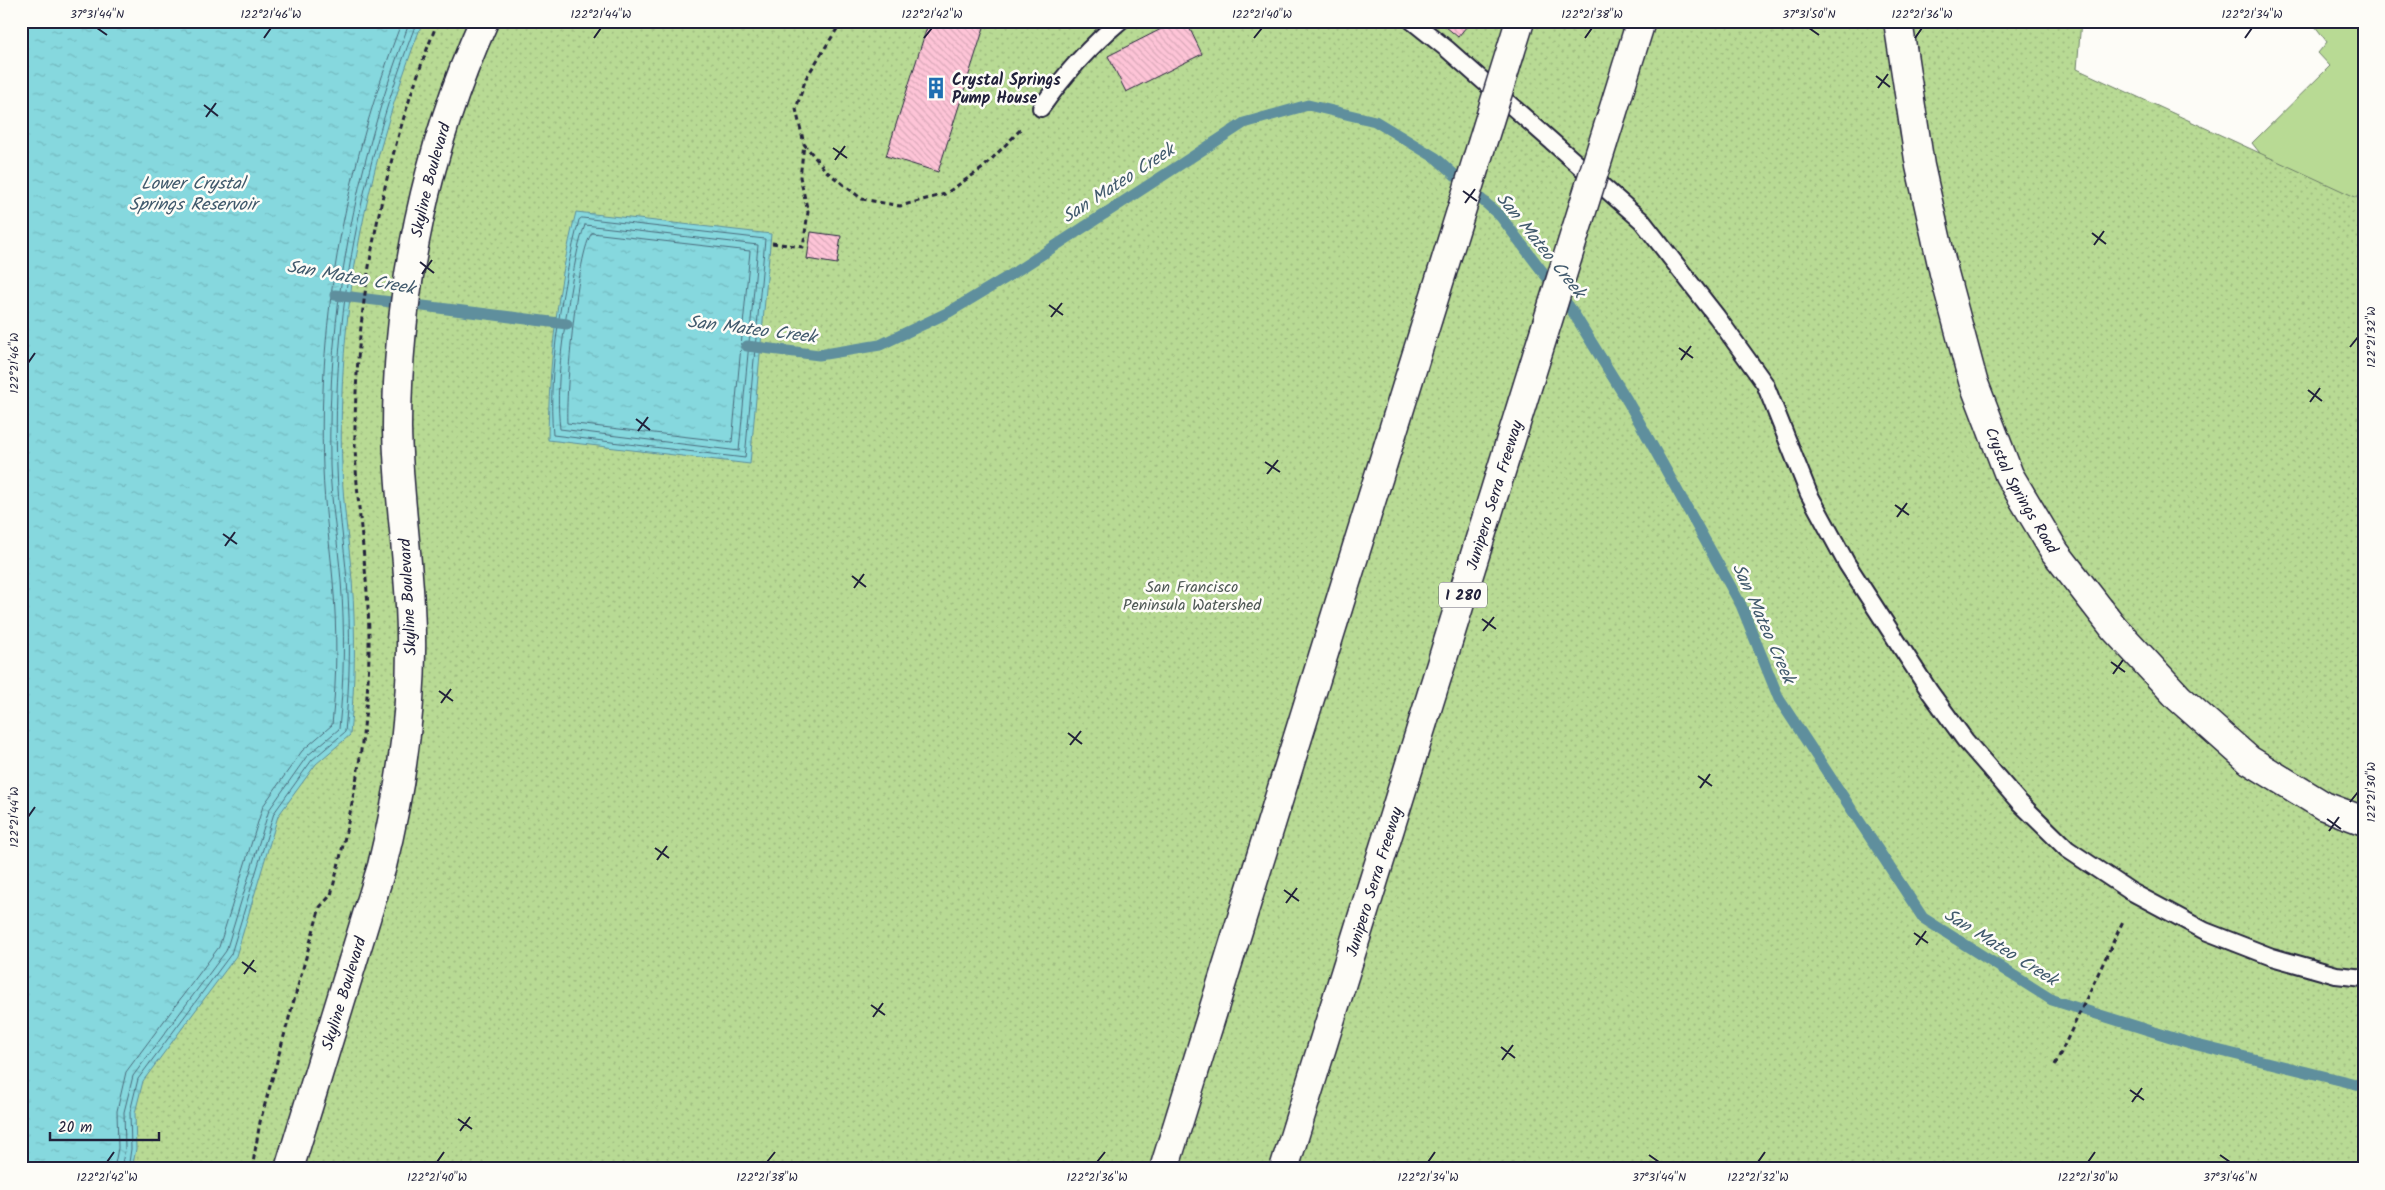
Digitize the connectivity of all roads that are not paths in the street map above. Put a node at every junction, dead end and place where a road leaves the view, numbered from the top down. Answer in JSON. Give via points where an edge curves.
{"nodes":[{"id":1,"x":484,"y":21,"type":"edge"},
{"id":2,"x":1120,"y":21,"type":"edge"},
{"id":3,"x":1412,"y":21,"type":"edge"},
{"id":4,"x":1520,"y":21,"type":"edge"},
{"id":5,"x":1641,"y":21,"type":"edge"},
{"id":6,"x":1898,"y":21,"type":"edge"},
{"id":7,"x":1041,"y":108,"type":"road end"},
{"id":8,"x":2364,"y":822,"type":"edge"},
{"id":9,"x":2364,"y":978,"type":"edge"},
{"id":10,"x":289,"y":1169,"type":"edge"},
{"id":11,"x":1164,"y":1169,"type":"edge"},
{"id":12,"x":1284,"y":1169,"type":"edge"}],
"edges":[{"from":1,"to":10,"type":"main road","name":"Skyline Boulevard","via":[[461,77],[434,162],[415,244],[405,309],[398,388],[398,456],[410,606],[411,663],[409,715],[394,816]]},
{"from":2,"to":7,"type":"lane","via":[[1065,74]]},
{"from":3,"to":9,"type":"lane","via":[[1447,48],[1642,221],[1667,252],[1765,384],[1809,494],[1847,564],[1930,692],[1965,740],[2019,802],[2066,849],[2130,891],[2204,931],[2272,957],[2336,975]]},
{"from":4,"to":11,"type":"main road","bridge":true},
{"from":5,"to":12,"type":"main road","name":"Junipero Serra Freeway","number":"I 280","bridge":true},
{"from":6,"to":8,"type":"main road","name":"Crystal Springs Road","via":[[1920,166],[1944,273],[1973,381],[2009,475],[2055,552],[2114,628],[2179,698],[2248,760],[2324,806]]}]}
